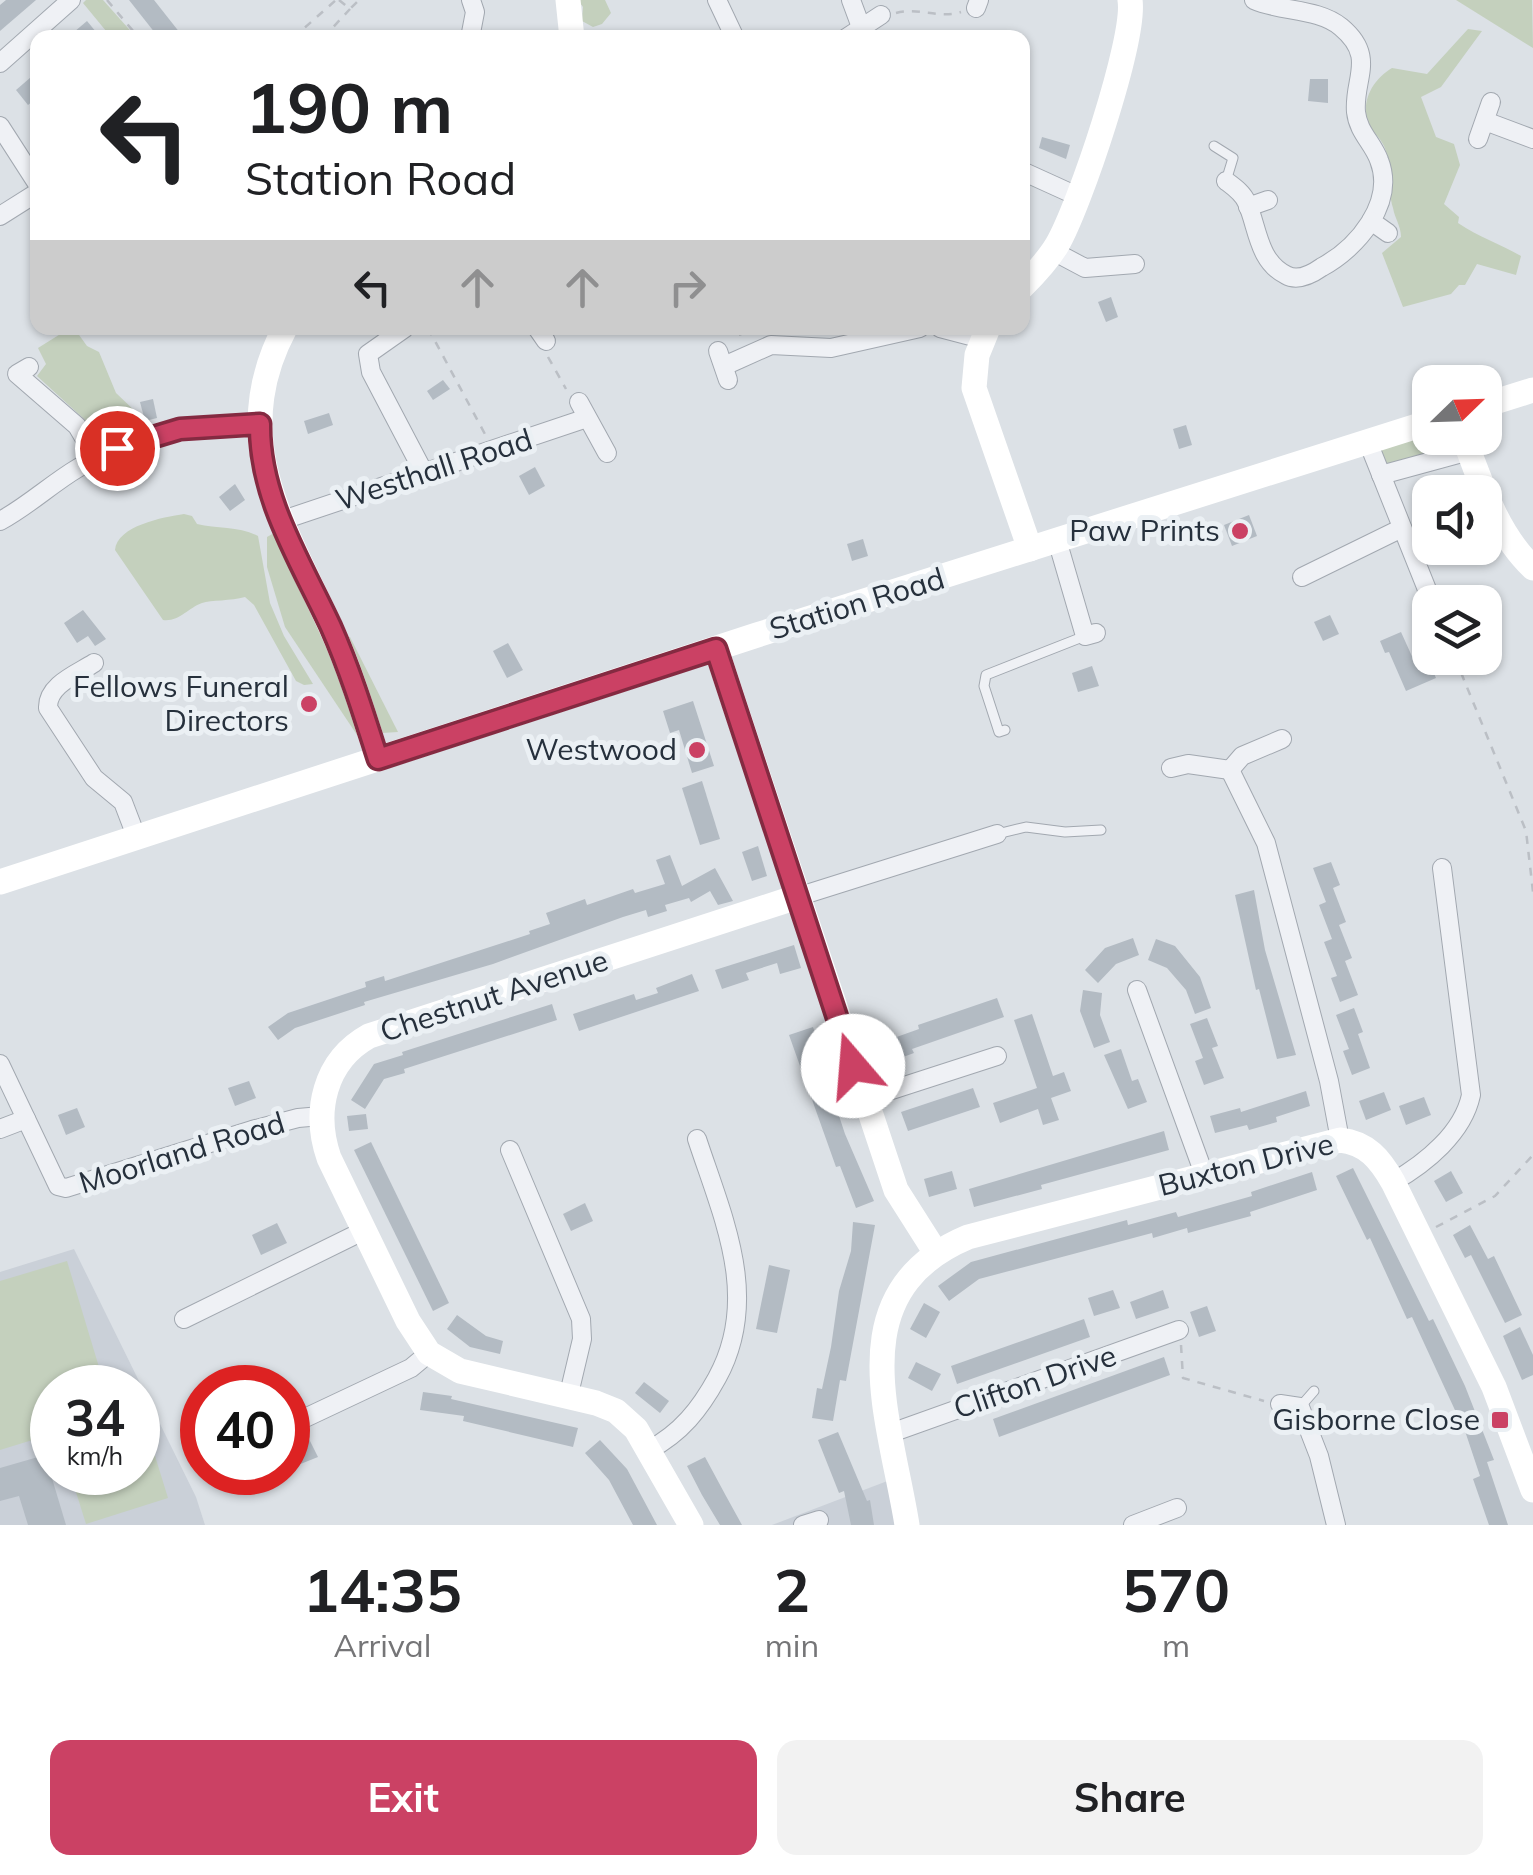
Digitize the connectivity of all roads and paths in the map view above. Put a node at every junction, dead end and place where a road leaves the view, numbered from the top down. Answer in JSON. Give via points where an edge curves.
{"nodes":[{"id":1,"x":71,"y":0,"type":"edge"},
{"id":2,"x":107,"y":0,"type":"edge"},
{"id":3,"x":337,"y":0,"type":"edge"},
{"id":4,"x":359,"y":0,"type":"edge"},
{"id":5,"x":471,"y":0,"type":"edge"},
{"id":6,"x":568,"y":0,"type":"edge"},
{"id":7,"x":717,"y":0,"type":"edge"},
{"id":8,"x":851,"y":0,"type":"edge"},
{"id":9,"x":1130,"y":0,"type":"edge"},
{"id":10,"x":1254,"y":0,"type":"edge"},
{"id":11,"x":986,"y":2,"type":"edge"},
{"id":12,"x":350,"y":10,"type":"junction"},
{"id":13,"x":881,"y":16,"type":"joint"},
{"id":14,"x":37,"y":30,"type":"edge"},
{"id":15,"x":132,"y":30,"type":"edge"},
{"id":16,"x":302,"y":30,"type":"edge"},
{"id":17,"x":331,"y":30,"type":"edge"},
{"id":18,"x":472,"y":30,"type":"edge"},
{"id":19,"x":572,"y":30,"type":"edge"},
{"id":20,"x":731,"y":30,"type":"edge"},
{"id":21,"x":854,"y":30,"type":"edge"},
{"id":22,"x":857,"y":30,"type":"edge"},
{"id":23,"x":30,"y":36,"type":"edge"},
{"id":24,"x":0,"y":63,"type":"edge"},
{"id":25,"x":1492,"y":102,"type":"dead end"},
{"id":26,"x":0,"y":126,"type":"edge"},
{"id":27,"x":1533,"y":140,"type":"edge"},
{"id":28,"x":1214,"y":146,"type":"dead end"},
{"id":29,"x":1030,"y":175,"type":"edge"},
{"id":30,"x":30,"y":176,"type":"edge"},
{"id":31,"x":1226,"y":180,"type":"joint"},
{"id":32,"x":30,"y":195,"type":"edge"},
{"id":33,"x":1077,"y":196,"type":"junction"},
{"id":34,"x":1268,"y":200,"type":"dead end"},
{"id":35,"x":1248,"y":207,"type":"junction"},
{"id":36,"x":0,"y":216,"type":"edge"},
{"id":37,"x":1371,"y":221,"type":"junction"},
{"id":38,"x":1388,"y":233,"type":"dead end"},
{"id":39,"x":1053,"y":252,"type":"junction"},
{"id":40,"x":1135,"y":264,"type":"dead end"},
{"id":41,"x":1030,"y":278,"type":"edge"},
{"id":42,"x":282,"y":335,"type":"edge"},
{"id":43,"x":394,"y":335,"type":"edge"},
{"id":44,"x":432,"y":335,"type":"edge"},
{"id":45,"x":542,"y":335,"type":"edge"},
{"id":46,"x":889,"y":335,"type":"edge"},
{"id":47,"x":984,"y":335,"type":"edge"},
{"id":48,"x":724,"y":366,"type":"dead end"},
{"id":49,"x":29,"y":367,"type":"dead end"},
{"id":50,"x":1533,"y":390,"type":"edge"},
{"id":51,"x":1502,"y":400,"type":"edge"},
{"id":52,"x":583,"y":410,"type":"junction"},
{"id":53,"x":260,"y":424,"type":"junction"},
{"id":54,"x":1412,"y":428,"type":"edge"},
{"id":55,"x":1368,"y":442,"type":"junction"},
{"id":56,"x":494,"y":451,"type":"junction"},
{"id":57,"x":607,"y":453,"type":"dead end"},
{"id":58,"x":1436,"y":455,"type":"edge"},
{"id":59,"x":1471,"y":455,"type":"edge"},
{"id":60,"x":96,"y":458,"type":"junction"},
{"id":61,"x":423,"y":472,"type":"junction"},
{"id":62,"x":1381,"y":475,"type":"junction"},
{"id":63,"x":280,"y":520,"type":"junction"},
{"id":64,"x":0,"y":521,"type":"edge"},
{"id":65,"x":1402,"y":528,"type":"junction"},
{"id":66,"x":1058,"y":540,"type":"junction"},
{"id":67,"x":1030,"y":550,"type":"junction"},
{"id":68,"x":1533,"y":568,"type":"edge"},
{"id":69,"x":1425,"y":585,"type":"edge"},
{"id":70,"x":1322,"y":590,"type":"dead end"},
{"id":71,"x":1090,"y":634,"type":"joint"},
{"id":72,"x":716,"y":649,"type":"junction"},
{"id":73,"x":94,"y":663,"type":"dead end"},
{"id":74,"x":1461,"y":675,"type":"edge"},
{"id":75,"x":1005,"y":730,"type":"dead end"},
{"id":76,"x":1282,"y":739,"type":"dead end"},
{"id":77,"x":378,"y":759,"type":"junction"},
{"id":78,"x":1182,"y":759,"type":"dead end"},
{"id":79,"x":1230,"y":770,"type":"junction"},
{"id":80,"x":1101,"y":830,"type":"dead end"},
{"id":81,"x":997,"y":834,"type":"joint"},
{"id":82,"x":136,"y":836,"type":"junction"},
{"id":83,"x":1442,"y":868,"type":"dead end"},
{"id":84,"x":1296,"y":874,"type":"dead end"},
{"id":85,"x":1276,"y":880,"type":"junction"},
{"id":86,"x":0,"y":882,"type":"edge"},
{"id":87,"x":1533,"y":892,"type":"edge"},
{"id":88,"x":797,"y":897,"type":"junction"},
{"id":89,"x":1147,"y":999,"type":"dead end"},
{"id":90,"x":997,"y":1056,"type":"dead end"},
{"id":91,"x":0,"y":1064,"type":"edge"},
{"id":92,"x":864,"y":1099,"type":"junction"},
{"id":93,"x":320,"y":1116,"type":"junction"},
{"id":94,"x":26,"y":1119,"type":"junction"},
{"id":95,"x":0,"y":1129,"type":"edge"},
{"id":96,"x":697,"y":1139,"type":"dead end"},
{"id":97,"x":1340,"y":1140,"type":"junction"},
{"id":98,"x":510,"y":1150,"type":"dead end"},
{"id":99,"x":1533,"y":1155,"type":"edge"},
{"id":100,"x":1204,"y":1174,"type":"junction"},
{"id":101,"x":1393,"y":1182,"type":"junction"},
{"id":102,"x":364,"y":1230,"type":"junction"},
{"id":103,"x":1421,"y":1235,"type":"junction"},
{"id":104,"x":936,"y":1253,"type":"junction"},
{"id":105,"x":184,"y":1319,"type":"dead end"},
{"id":106,"x":1179,"y":1330,"type":"joint"},
{"id":107,"x":429,"y":1352,"type":"junction"},
{"id":108,"x":1314,"y":1391,"type":"dead end"},
{"id":109,"x":568,"y":1398,"type":"junction"},
{"id":110,"x":1290,"y":1405,"type":"junction"},
{"id":111,"x":310,"y":1416,"type":"edge"},
{"id":112,"x":1522,"y":1427,"type":"edge"},
{"id":113,"x":891,"y":1432,"type":"junction"},
{"id":114,"x":650,"y":1450,"type":"junction"},
{"id":115,"x":1533,"y":1490,"type":"edge"},
{"id":116,"x":1129,"y":1504,"type":"dead end"},
{"id":117,"x":1177,"y":1508,"type":"dead end"},
{"id":118,"x":1134,"y":1524,"type":"edge"},
{"id":119,"x":690,"y":1525,"type":"edge"},
{"id":120,"x":907,"y":1525,"type":"edge"},
{"id":121,"x":1336,"y":1525,"type":"edge"}],
"edges":[{"from":1,"to":14,"type":"street"},
{"from":2,"to":15,"type":"path"},
{"from":3,"to":12,"type":"path"},
{"from":3,"to":16,"type":"path"},
{"from":4,"to":12,"type":"path"},
{"from":5,"to":18,"type":"street"},
{"from":6,"to":19,"type":"street"},
{"from":7,"to":20,"type":"street"},
{"from":8,"to":21,"type":"street"},
{"from":9,"to":33,"type":"street","via":[[1126,45]]},
{"from":10,"to":37,"type":"street","via":[[1332,20],[1356,46],[1362,74],[1358,122],[1382,171]]},
{"from":11,"to":13,"type":"path","via":[[956,15],[911,10]]},
{"from":12,"to":17,"type":"path"},
{"from":13,"to":22,"type":"street"},
{"from":23,"to":24,"type":"street"},
{"from":25,"to":27,"type":"street","via":[[1481,130]]},
{"from":26,"to":30,"type":"street"},
{"from":28,"to":31,"type":"lane","via":[[1233,158]]},
{"from":29,"to":33,"type":"street"},
{"from":31,"to":35,"type":"street"},
{"from":32,"to":36,"type":"street"},
{"from":33,"to":39,"type":"street"},
{"from":34,"to":35,"type":"street"},
{"from":35,"to":37,"type":"street","via":[[1268,258],[1292,278],[1328,264]]},
{"from":37,"to":38,"type":"street"},
{"from":39,"to":40,"type":"street","via":[[1085,268]]},
{"from":39,"to":41,"type":"street"},
{"from":42,"to":53,"type":"street","via":[[269,367]]},
{"from":43,"to":61,"type":"street","via":[[368,354],[371,372]]},
{"from":44,"to":56,"type":"path"},
{"from":45,"to":52,"type":"path"},
{"from":46,"to":48,"type":"street","via":[[832,348],[771,345]]},
{"from":47,"to":67,"type":"street","via":[[974,388]]},
{"from":49,"to":60,"type":"street","via":[[17,374],[77,426]]},
{"from":50,"to":51,"type":"street"},
{"from":52,"to":56,"type":"street","name":"Westhall Road"},
{"from":52,"to":57,"type":"street"},
{"from":53,"to":60,"type":"street","via":[[180,429]]},
{"from":53,"to":63,"type":"street","via":[[264,470]]},
{"from":54,"to":55,"type":"street","name":"Station Road"},
{"from":55,"to":62,"type":"street"},
{"from":55,"to":66,"type":"street","name":"Station Road"},
{"from":56,"to":61,"type":"street","name":"Westhall Road"},
{"from":58,"to":62,"type":"street"},
{"from":59,"to":68,"type":"street","via":[[1502,530]]},
{"from":60,"to":64,"type":"street"},
{"from":61,"to":63,"type":"street","name":"Westhall Road"},
{"from":62,"to":65,"type":"street"},
{"from":63,"to":77,"type":"street","via":[[338,645]]},
{"from":65,"to":69,"type":"street"},
{"from":65,"to":70,"type":"street","via":[[1308,573]]},
{"from":66,"to":67,"type":"street","name":"Station Road"},
{"from":66,"to":71,"type":"street"},
{"from":67,"to":72,"type":"street","name":"Station Road"},
{"from":71,"to":75,"type":"lane","via":[[986,675],[999,732]]},
{"from":72,"to":77,"type":"street","name":"Station Road"},
{"from":72,"to":88,"type":"street"},
{"from":73,"to":82,"type":"street","via":[[55,688],[48,708],[94,778],[123,802]]},
{"from":74,"to":87,"type":"path","via":[[1526,831]]},
{"from":76,"to":79,"type":"street","via":[[1242,756]]},
{"from":77,"to":82,"type":"street","name":"Station Road"},
{"from":78,"to":79,"type":"street"},
{"from":79,"to":85,"type":"street","via":[[1266,843]]},
{"from":80,"to":81,"type":"lane","via":[[1026,827]]},
{"from":81,"to":88,"type":"street","name":"Chestnut Avenue"},
{"from":82,"to":86,"type":"street","name":"Station Road"},
{"from":83,"to":101,"type":"street","via":[[1471,1095],[1450,1136]]},
{"from":84,"to":85,"type":"street"},
{"from":85,"to":97,"type":"street"},
{"from":88,"to":92,"type":"street"},
{"from":88,"to":93,"type":"street","name":"Chestnut Avenue","via":[[369,1036],[335,1068]]},
{"from":89,"to":100,"type":"street"},
{"from":90,"to":92,"type":"street"},
{"from":91,"to":94,"type":"street","name":"Moorland Road"},
{"from":92,"to":104,"type":"street","via":[[896,1190]]},
{"from":93,"to":94,"type":"street","name":"Moorland Road","via":[[66,1188],[58,1186]]},
{"from":93,"to":102,"type":"street","via":[[329,1158]]},
{"from":94,"to":95,"type":"street"},
{"from":96,"to":114,"type":"street","via":[[736,1266],[736,1330],[702,1404]]},
{"from":97,"to":100,"type":"street","name":"Buxton Drive"},
{"from":97,"to":101,"type":"street","name":"Buxton Drive","via":[[1376,1156]]},
{"from":98,"to":109,"type":"street","via":[[581,1319]]},
{"from":99,"to":103,"type":"path","via":[[1496,1196]]},
{"from":100,"to":104,"type":"street","name":"Buxton Drive","via":[[968,1237]]},
{"from":101,"to":103,"type":"street","name":"Buxton Drive"},
{"from":102,"to":105,"type":"street"},
{"from":102,"to":107,"type":"street"},
{"from":103,"to":112,"type":"street","name":"Buxton Drive"},
{"from":104,"to":113,"type":"street","via":[[907,1281],[887,1316],[880,1363]]},
{"from":106,"to":110,"type":"path","via":[[1184,1378]]},
{"from":106,"to":113,"type":"street","name":"Clifton Drive","via":[[1115,1343]]},
{"from":107,"to":109,"type":"street","via":[[460,1371]]},
{"from":107,"to":111,"type":"street","via":[[410,1368]]},
{"from":108,"to":110,"type":"lane"},
{"from":109,"to":114,"type":"street","via":[[616,1411]]},
{"from":110,"to":121,"type":"street","via":[[1319,1456]]},
{"from":112,"to":115,"type":"street","name":"Buxton Drive"},
{"from":113,"to":120,"type":"street"},
{"from":114,"to":119,"type":"street"},
{"from":116,"to":118,"type":"street"},
{"from":117,"to":118,"type":"street"}]}
